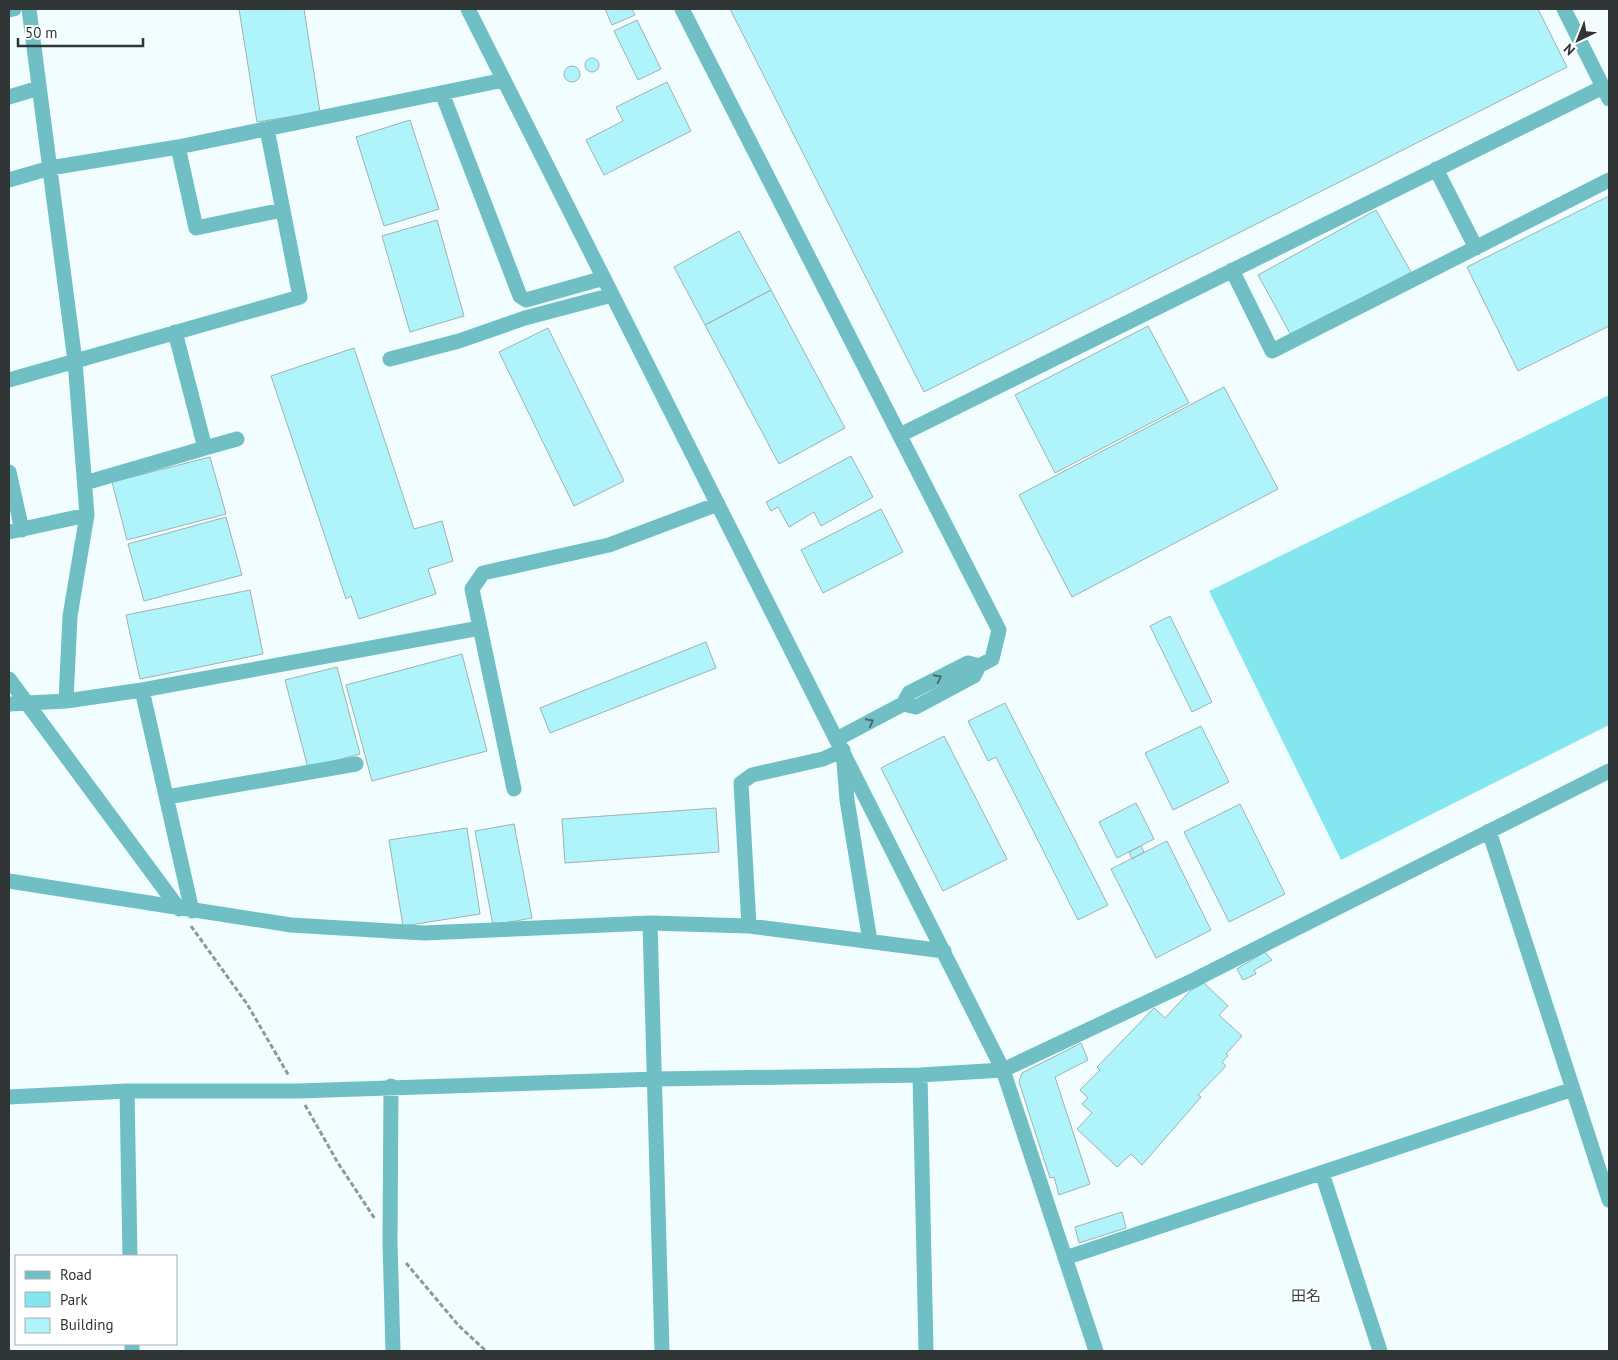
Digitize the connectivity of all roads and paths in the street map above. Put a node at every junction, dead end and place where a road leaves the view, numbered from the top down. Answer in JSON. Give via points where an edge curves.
{"nodes":[{"id":1,"x":14,"y":9,"type":"edge"},
{"id":2,"x":29,"y":9,"type":"edge"},
{"id":3,"x":468,"y":9,"type":"edge"},
{"id":4,"x":682,"y":9,"type":"edge"},
{"id":5,"x":1564,"y":9,"type":"edge"},
{"id":6,"x":9,"y":10,"type":"edge"},
{"id":7,"x":504,"y":80,"type":"junction"},
{"id":8,"x":40,"y":88,"type":"junction"},
{"id":9,"x":442,"y":93,"type":"junction"},
{"id":10,"x":1606,"y":93,"type":"edge"},
{"id":11,"x":9,"y":97,"type":"edge"},
{"id":12,"x":267,"y":129,"type":"junction"},
{"id":13,"x":178,"y":147,"type":"junction"},
{"id":14,"x":50,"y":168,"type":"junction"},
{"id":15,"x":1436,"y":169,"type":"junction"},
{"id":16,"x":9,"y":180,"type":"edge"},
{"id":17,"x":1609,"y":180,"type":"edge"},
{"id":18,"x":282,"y":210,"type":"junction"},
{"id":19,"x":1476,"y":248,"type":"junction"},
{"id":20,"x":1232,"y":270,"type":"junction"},
{"id":21,"x":604,"y":278,"type":"junction"},
{"id":22,"x":612,"y":295,"type":"junction"},
{"id":23,"x":175,"y":332,"type":"junction"},
{"id":24,"x":390,"y":359,"type":"dead end"},
{"id":25,"x":75,"y":361,"type":"junction"},
{"id":26,"x":9,"y":380,"type":"edge"},
{"id":27,"x":900,"y":435,"type":"junction"},
{"id":28,"x":237,"y":439,"type":"dead end"},
{"id":29,"x":205,"y":448,"type":"junction"},
{"id":30,"x":9,"y":472,"type":"edge"},
{"id":31,"x":85,"y":483,"type":"junction"},
{"id":32,"x":718,"y":504,"type":"junction"},
{"id":33,"x":87,"y":515,"type":"junction"},
{"id":34,"x":15,"y":531,"type":"edge"},
{"id":35,"x":480,"y":628,"type":"junction"},
{"id":36,"x":9,"y":679,"type":"edge"},
{"id":37,"x":142,"y":690,"type":"junction"},
{"id":38,"x":66,"y":701,"type":"junction"},
{"id":39,"x":25,"y":702,"type":"junction"},
{"id":40,"x":9,"y":704,"type":"edge"},
{"id":41,"x":840,"y":744,"type":"junction"},
{"id":42,"x":356,"y":764,"type":"dead end"},
{"id":43,"x":1609,"y":771,"type":"edge"},
{"id":44,"x":514,"y":789,"type":"dead end"},
{"id":45,"x":167,"y":797,"type":"junction"},
{"id":46,"x":1489,"y":831,"type":"junction"},
{"id":47,"x":9,"y":881,"type":"edge"},
{"id":48,"x":185,"y":910,"type":"junction"},
{"id":49,"x":650,"y":923,"type":"junction"},
{"id":50,"x":749,"y":926,"type":"junction"},
{"id":51,"x":870,"y":941,"type":"junction"},
{"id":52,"x":944,"y":951,"type":"junction"},
{"id":53,"x":1003,"y":1070,"type":"junction"},
{"id":54,"x":920,"y":1075,"type":"junction"},
{"id":55,"x":656,"y":1079,"type":"junction"},
{"id":56,"x":391,"y":1086,"type":"junction"},
{"id":57,"x":1573,"y":1089,"type":"junction"},
{"id":58,"x":128,"y":1091,"type":"junction"},
{"id":59,"x":298,"y":1091,"type":"junction"},
{"id":60,"x":9,"y":1097,"type":"edge"},
{"id":61,"x":1322,"y":1173,"type":"junction"},
{"id":62,"x":1609,"y":1200,"type":"edge"},
{"id":63,"x":376,"y":1220,"type":"dead end"},
{"id":64,"x":390,"y":1242,"type":"junction"},
{"id":65,"x":130,"y":1255,"type":"edge"},
{"id":66,"x":1066,"y":1258,"type":"junction"},
{"id":67,"x":392,"y":1351,"type":"edge"},
{"id":68,"x":486,"y":1351,"type":"edge"},
{"id":69,"x":662,"y":1351,"type":"edge"},
{"id":70,"x":926,"y":1351,"type":"edge"},
{"id":71,"x":1096,"y":1351,"type":"edge"},
{"id":72,"x":1380,"y":1351,"type":"edge"}],
"edges":[{"from":1,"to":6,"type":"street"},
{"from":2,"to":8,"type":"street"},
{"from":3,"to":7,"type":"street"},
{"from":4,"to":27,"type":"street"},
{"from":5,"to":10,"type":"street"},
{"from":7,"to":9,"type":"street"},
{"from":7,"to":21,"type":"street"},
{"from":8,"to":11,"type":"street"},
{"from":8,"to":14,"type":"street"},
{"from":9,"to":12,"type":"street"},
{"from":9,"to":21,"type":"street","via":[[520,296],[526,300]]},
{"from":10,"to":15,"type":"street"},
{"from":12,"to":13,"type":"street"},
{"from":12,"to":18,"type":"street"},
{"from":13,"to":14,"type":"street"},
{"from":13,"to":18,"type":"street","via":[[189,229]]},
{"from":14,"to":16,"type":"street"},
{"from":14,"to":25,"type":"street"},
{"from":15,"to":19,"type":"street"},
{"from":15,"to":20,"type":"street"},
{"from":17,"to":19,"type":"street"},
{"from":18,"to":23,"type":"street","via":[[300,297]]},
{"from":19,"to":20,"type":"street","via":[[1272,351]]},
{"from":20,"to":27,"type":"street"},
{"from":21,"to":22,"type":"street"},
{"from":22,"to":24,"type":"street"},
{"from":22,"to":32,"type":"street"},
{"from":23,"to":25,"type":"street"},
{"from":23,"to":29,"type":"street"},
{"from":25,"to":26,"type":"street"},
{"from":25,"to":31,"type":"street"},
{"from":41,"to":27,"type":"street","one_way":true,"via":[[903,704],[916,707],[974,676],[979,666],[992,659],[999,630]]},
{"from":28,"to":29,"type":"street"},
{"from":29,"to":31,"type":"street"},
{"from":30,"to":34,"type":"street"},
{"from":31,"to":33,"type":"street"},
{"from":32,"to":35,"type":"street","via":[[609,544],[483,573],[472,589]]},
{"from":32,"to":41,"type":"street"},
{"from":33,"to":34,"type":"street"},
{"from":33,"to":38,"type":"street","via":[[70,616]]},
{"from":35,"to":37,"type":"street"},
{"from":35,"to":44,"type":"street"},
{"from":36,"to":39,"type":"street"},
{"from":37,"to":38,"type":"street"},
{"from":37,"to":45,"type":"street"},
{"from":38,"to":39,"type":"street"},
{"from":39,"to":40,"type":"street"},
{"from":39,"to":48,"type":"street"},
{"from":41,"to":50,"type":"street","via":[[823,759],[752,775],[741,783]]},
{"from":41,"to":51,"type":"street"},
{"from":41,"to":52,"type":"street"},
{"from":42,"to":45,"type":"street"},
{"from":43,"to":46,"type":"street"},
{"from":45,"to":48,"type":"street"},
{"from":46,"to":53,"type":"street","via":[[1194,980]]},
{"from":46,"to":57,"type":"street"},
{"from":47,"to":48,"type":"street"},
{"from":48,"to":49,"type":"street","via":[[291,925],[424,933]]},
{"from":48,"to":59,"type":"path","via":[[247,1004]]},
{"from":49,"to":50,"type":"street"},
{"from":49,"to":55,"type":"street"},
{"from":50,"to":51,"type":"street"},
{"from":51,"to":52,"type":"street"},
{"from":52,"to":53,"type":"street"},
{"from":53,"to":54,"type":"street"},
{"from":53,"to":66,"type":"street"},
{"from":54,"to":55,"type":"street"},
{"from":54,"to":70,"type":"street"},
{"from":55,"to":56,"type":"street"},
{"from":55,"to":69,"type":"street"},
{"from":56,"to":59,"type":"street"},
{"from":56,"to":64,"type":"street"},
{"from":57,"to":61,"type":"street"},
{"from":57,"to":62,"type":"street"},
{"from":58,"to":59,"type":"street"},
{"from":58,"to":60,"type":"street"},
{"from":58,"to":65,"type":"street"},
{"from":59,"to":63,"type":"path","via":[[338,1163]]},
{"from":61,"to":66,"type":"street"},
{"from":61,"to":72,"type":"street"},
{"from":64,"to":67,"type":"street"},
{"from":64,"to":68,"type":"path","via":[[458,1326]]},
{"from":66,"to":71,"type":"street"}]}
